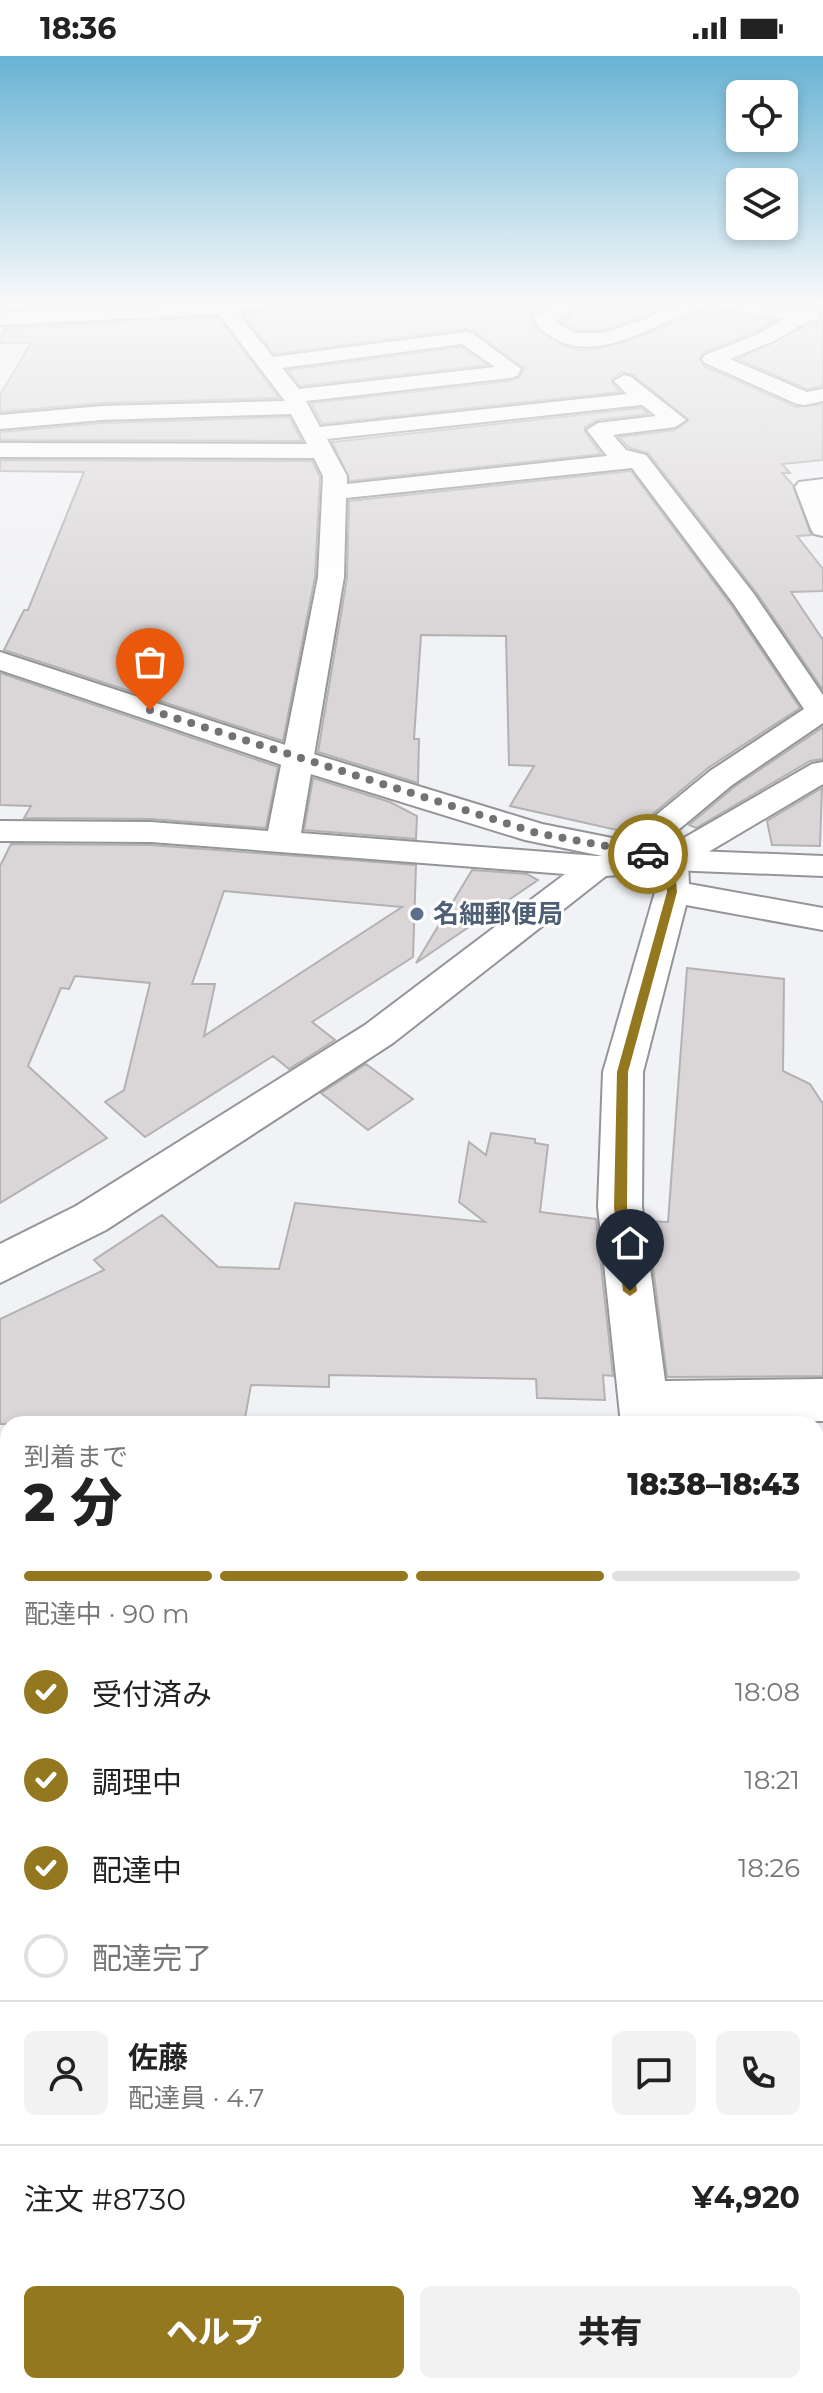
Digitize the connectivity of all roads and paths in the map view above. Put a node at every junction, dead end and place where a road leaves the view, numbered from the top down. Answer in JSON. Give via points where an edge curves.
{"nodes":[{"id":1,"x":299,"y":410,"type":"edge"},
{"id":2,"x":355,"y":410,"type":"edge"},
{"id":3,"x":477,"y":410,"type":"edge"},
{"id":4,"x":663,"y":410,"type":"edge"},
{"id":5,"x":0,"y":422,"type":"edge"},
{"id":6,"x":307,"y":422,"type":"junction"},
{"id":7,"x":0,"y":450,"type":"edge"},
{"id":8,"x":638,"y":460,"type":"junction"},
{"id":9,"x":823,"y":486,"type":"edge"},
{"id":10,"x":334,"y":492,"type":"junction"},
{"id":11,"x":823,"y":529,"type":"edge"},
{"id":12,"x":0,"y":661,"type":"edge"},
{"id":13,"x":823,"y":710,"type":"edge"},
{"id":14,"x":299,"y":760,"type":"junction"},
{"id":15,"x":823,"y":771,"type":"edge"},
{"id":16,"x":0,"y":831,"type":"edge"},
{"id":17,"x":283,"y":842,"type":"junction"},
{"id":18,"x":597,"y":866,"type":"junction"},
{"id":19,"x":823,"y":866,"type":"edge"},
{"id":20,"x":659,"y":868,"type":"junction"},
{"id":21,"x":823,"y":919,"type":"edge"},
{"id":22,"x":0,"y":1265,"type":"edge"},
{"id":23,"x":823,"y":1400,"type":"edge"},
{"id":24,"x":645,"y":1413,"type":"edge"}],
"edges":[{"from":1,"to":6,"type":"street"},
{"from":2,"to":6,"type":"street"},
{"from":3,"to":6,"type":"street"},
{"from":4,"to":8,"type":"street","via":[[673,422],[598,430],[618,455]]},
{"from":5,"to":6,"type":"street","via":[[102,413]]},
{"from":6,"to":7,"type":"street"},
{"from":6,"to":10,"type":"street","via":[[335,476]]},
{"from":8,"to":10,"type":"street"},
{"from":8,"to":13,"type":"street","via":[[744,600],[809,698]]},
{"from":9,"to":11,"type":"street","via":[[807,487]]},
{"from":10,"to":14,"type":"street","via":[[331,577]]},
{"from":12,"to":14,"type":"street"},
{"from":13,"to":20,"type":"street","via":[[721,778]]},
{"from":14,"to":17,"type":"street"},
{"from":14,"to":20,"type":"street"},
{"from":15,"to":20,"type":"street"},
{"from":16,"to":17,"type":"street","via":[[151,832]]},
{"from":17,"to":18,"type":"street"},
{"from":18,"to":20,"type":"street"},
{"from":18,"to":22,"type":"street","via":[[379,1034],[91,1218]]},
{"from":19,"to":20,"type":"street"},
{"from":20,"to":21,"type":"street"},
{"from":20,"to":24,"type":"street","via":[[623,1072],[620,1207]]},
{"from":23,"to":24,"type":"street"}]}
